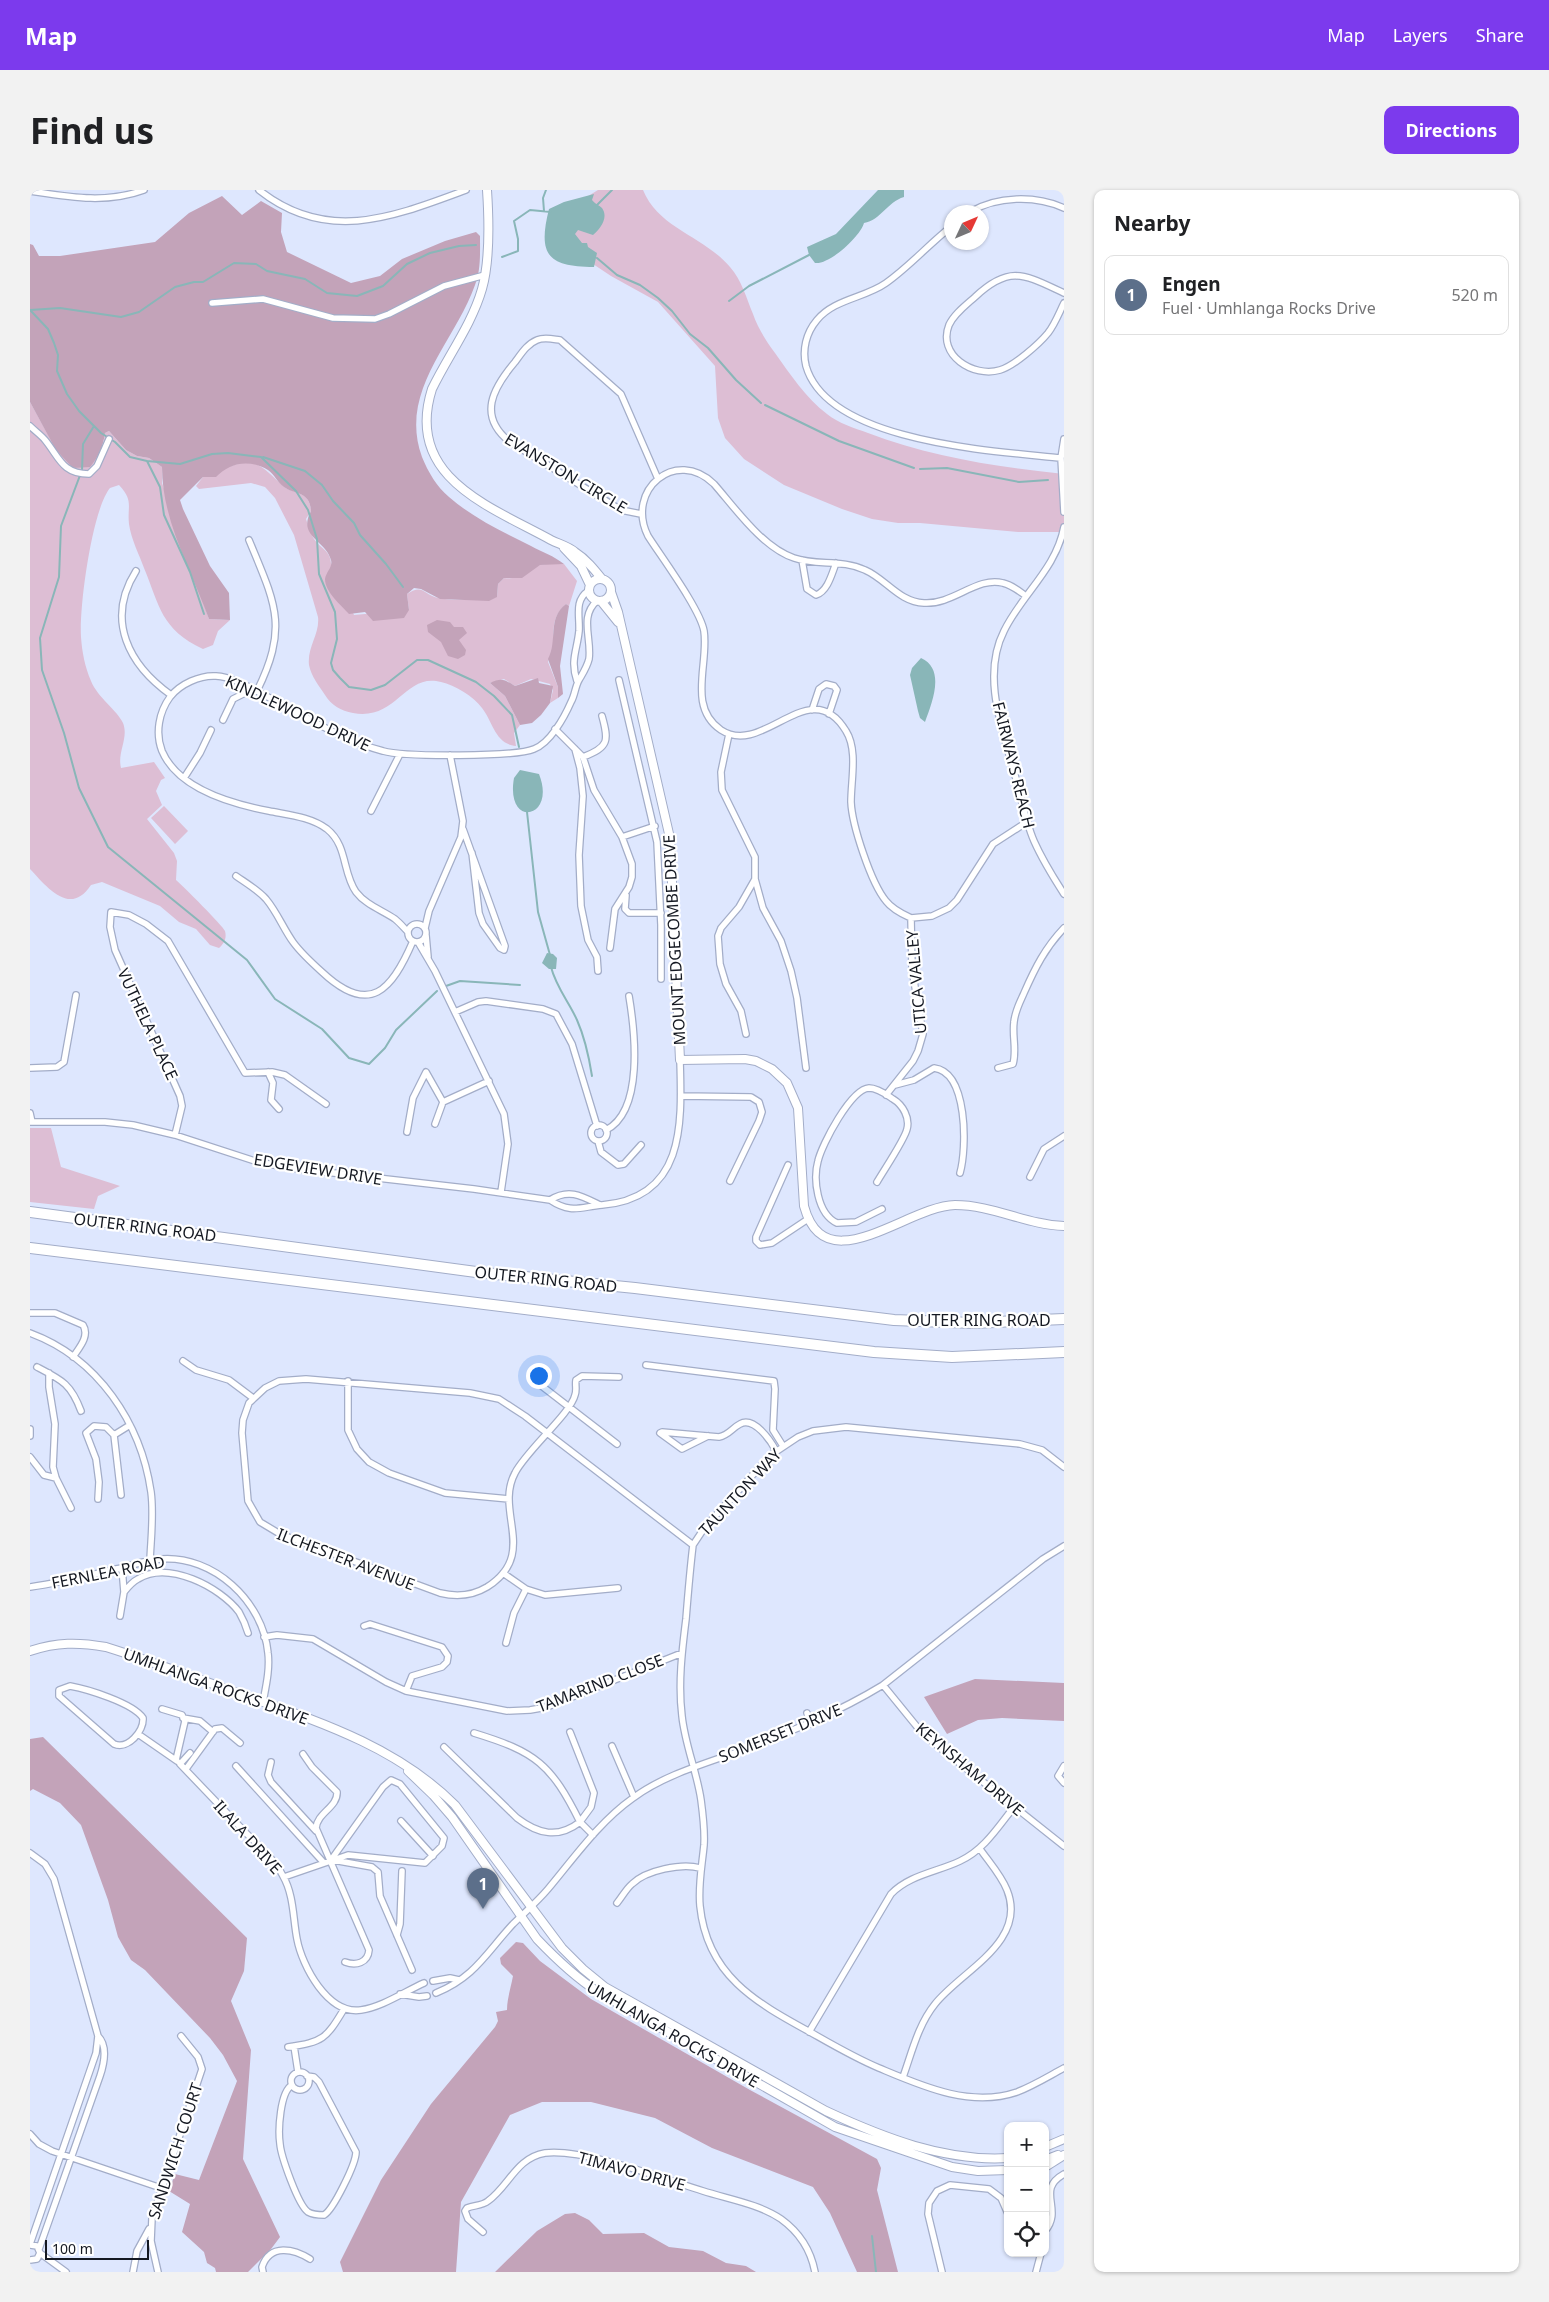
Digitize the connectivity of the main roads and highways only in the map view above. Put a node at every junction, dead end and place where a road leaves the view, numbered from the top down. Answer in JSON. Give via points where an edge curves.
{"nodes":[{"id":1,"x":487,"y":190,"type":"edge"},
{"id":2,"x":559,"y":544,"type":"junction"},
{"id":3,"x":602,"y":579,"type":"junction"},
{"id":4,"x":589,"y":588,"type":"junction"},
{"id":5,"x":611,"y":592,"type":"junction"},
{"id":6,"x":599,"y":601,"type":"junction"},
{"id":7,"x":620,"y":626,"type":"junction"},
{"id":8,"x":30,"y":1212,"type":"edge"},
{"id":9,"x":1064,"y":1226,"type":"edge"},
{"id":10,"x":30,"y":1248,"type":"edge"},
{"id":11,"x":1064,"y":1319,"type":"edge"},
{"id":12,"x":1038,"y":1352,"type":"junction"},
{"id":13,"x":1064,"y":1352,"type":"edge"},
{"id":14,"x":1064,"y":1357,"type":"edge"},
{"id":15,"x":30,"y":1651,"type":"edge"},
{"id":16,"x":396,"y":1759,"type":"junction"},
{"id":17,"x":1064,"y":2139,"type":"edge"},
{"id":18,"x":1049,"y":2145,"type":"edge"},
{"id":19,"x":1064,"y":2153,"type":"edge"},
{"id":20,"x":1004,"y":2158,"type":"edge"},
{"id":21,"x":1049,"y":2159,"type":"edge"},
{"id":22,"x":1049,"y":2164,"type":"edge"},
{"id":23,"x":1004,"y":2170,"type":"edge"}],
"edges":[{"from":1,"to":2,"type":"main road","via":[[485,275],[476,307],[432,389],[427,417],[429,441],[439,465],[456,485]]},
{"from":2,"to":3,"type":"main road","via":[[581,556]]},
{"from":2,"to":4,"type":"main road","via":[[580,566]]},
{"from":3,"to":4,"type":"main road","via":[[596,579]]},
{"from":3,"to":5,"type":"main road","via":[[610,584]]},
{"from":4,"to":6,"type":"main road","via":[[591,598]]},
{"from":5,"to":6,"type":"main road","via":[[608,598]]},
{"from":5,"to":7,"type":"main road","name":"MOUNT EDGECOMBE DRIVE"},
{"from":6,"to":7,"type":"main road","name":"MOUNT EDGECOMBE DRIVE"},
{"from":7,"to":9,"type":"main road","name":"MOUNT EDGECOMBE DRIVE","via":[[670,838],[680,1060],[756,1061],[772,1069],[786,1083],[798,1108],[804,1206],[816,1231],[826,1238],[855,1241],[924,1212],[954,1205],[976,1206],[1043,1225]]},
{"from":8,"to":11,"type":"highway","name":"OUTER RING ROAD","via":[[476,1272],[894,1320],[973,1323]]},
{"from":10,"to":12,"type":"highway","name":"OUTER RING ROAD","via":[[874,1352],[952,1357]]},
{"from":12,"to":13,"type":"highway","name":"OUTER RING ROAD"},
{"from":12,"to":14,"type":"highway"},
{"from":15,"to":16,"type":"main road","name":"UMHLANGA ROCKS DRIVE","via":[[76,1642],[106,1647],[346,1733]]},
{"from":16,"to":20,"type":"main road","name":"UMHLANGA ROCKS DRIVE","via":[[412,1768],[455,1805],[562,1948],[605,1987],[826,2112],[928,2149],[972,2158]]},
{"from":16,"to":23,"type":"main road","name":"UMHLANGA ROCKS DRIVE","via":[[443,1805],[521,1917],[553,1956],[580,1980],[836,2127],[952,2167]]},
{"from":17,"to":18,"type":"main road"},
{"from":19,"to":21,"type":"main road"},
{"from":19,"to":22,"type":"main road"}]}
